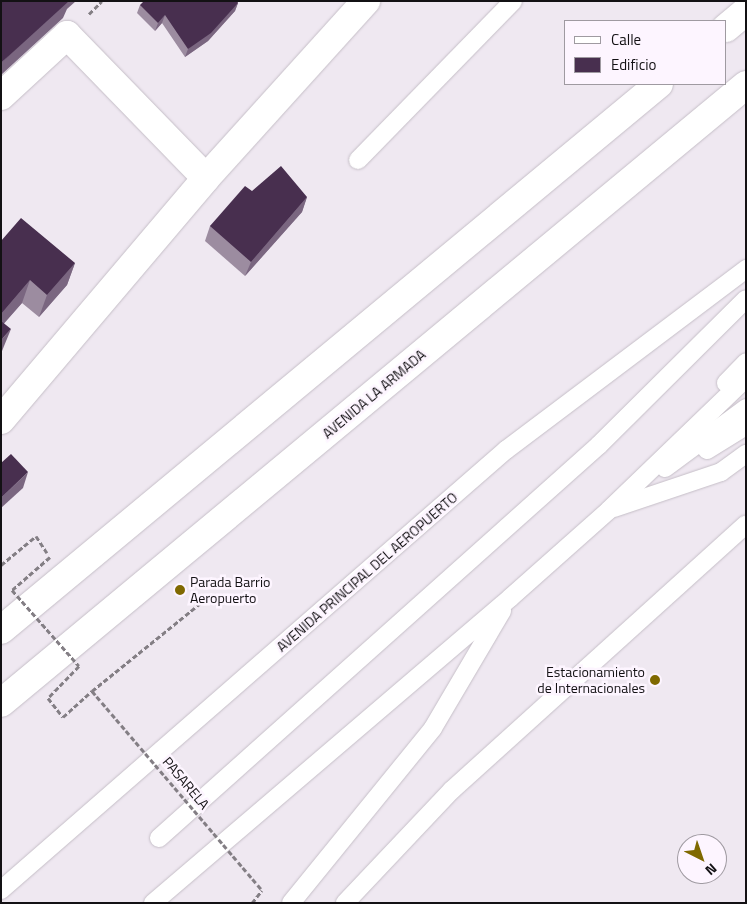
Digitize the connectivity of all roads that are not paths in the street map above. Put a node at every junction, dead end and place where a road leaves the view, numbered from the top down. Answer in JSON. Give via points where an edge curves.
{"nodes":[{"id":1,"x":366,"y":1,"type":"edge"},
{"id":2,"x":513,"y":1,"type":"edge"},
{"id":3,"x":746,"y":11,"type":"edge"},
{"id":4,"x":727,"y":27,"type":"edge"},
{"id":5,"x":658,"y":85,"type":"edge"},
{"id":6,"x":746,"y":85,"type":"edge"},
{"id":7,"x":1,"y":96,"type":"edge"},
{"id":8,"x":358,"y":160,"type":"dead end"},
{"id":9,"x":206,"y":178,"type":"junction"},
{"id":10,"x":746,"y":269,"type":"edge"},
{"id":11,"x":746,"y":299,"type":"edge"},
{"id":12,"x":746,"y":362,"type":"edge"},
{"id":13,"x":746,"y":378,"type":"edge"},
{"id":14,"x":746,"y":408,"type":"edge"},
{"id":15,"x":1,"y":420,"type":"edge"},
{"id":16,"x":746,"y":426,"type":"edge"},
{"id":17,"x":746,"y":454,"type":"edge"},
{"id":18,"x":609,"y":510,"type":"junction"},
{"id":19,"x":746,"y":524,"type":"edge"},
{"id":20,"x":510,"y":598,"type":"junction"},
{"id":21,"x":1,"y":630,"type":"edge"},
{"id":22,"x":1,"y":703,"type":"edge"},
{"id":23,"x":160,"y":838,"type":"dead end"},
{"id":24,"x":1,"y":890,"type":"edge"},
{"id":25,"x":152,"y":903,"type":"edge"},
{"id":26,"x":291,"y":903,"type":"edge"},
{"id":27,"x":345,"y":903,"type":"edge"}],
"edges":[{"from":1,"to":9,"type":"main road"},
{"from":2,"to":8,"type":"lane"},
{"from":3,"to":4,"type":"main road"},
{"from":5,"to":21,"type":"main road"},
{"from":6,"to":22,"type":"main road","name":"AVENIDA LA ARMADA"},
{"from":7,"to":9,"type":"main road","via":[[68,35]]},
{"from":9,"to":15,"type":"main road"},
{"from":10,"to":24,"type":"lane","name":"AVENIDA PRINCIPAL DEL AEROPUERTO","via":[[506,450]]},
{"from":11,"to":23,"type":"lane","via":[[599,446]]},
{"from":12,"to":18,"type":"lane"},
{"from":13,"to":18,"type":"lane"},
{"from":14,"to":18,"type":"lane"},
{"from":16,"to":18,"type":"lane"},
{"from":17,"to":18,"type":"lane","via":[[721,472]]},
{"from":18,"to":20,"type":"lane"},
{"from":19,"to":27,"type":"lane","via":[[452,790]]},
{"from":20,"to":25,"type":"lane"},
{"from":20,"to":26,"type":"lane","via":[[433,728]]}]}
